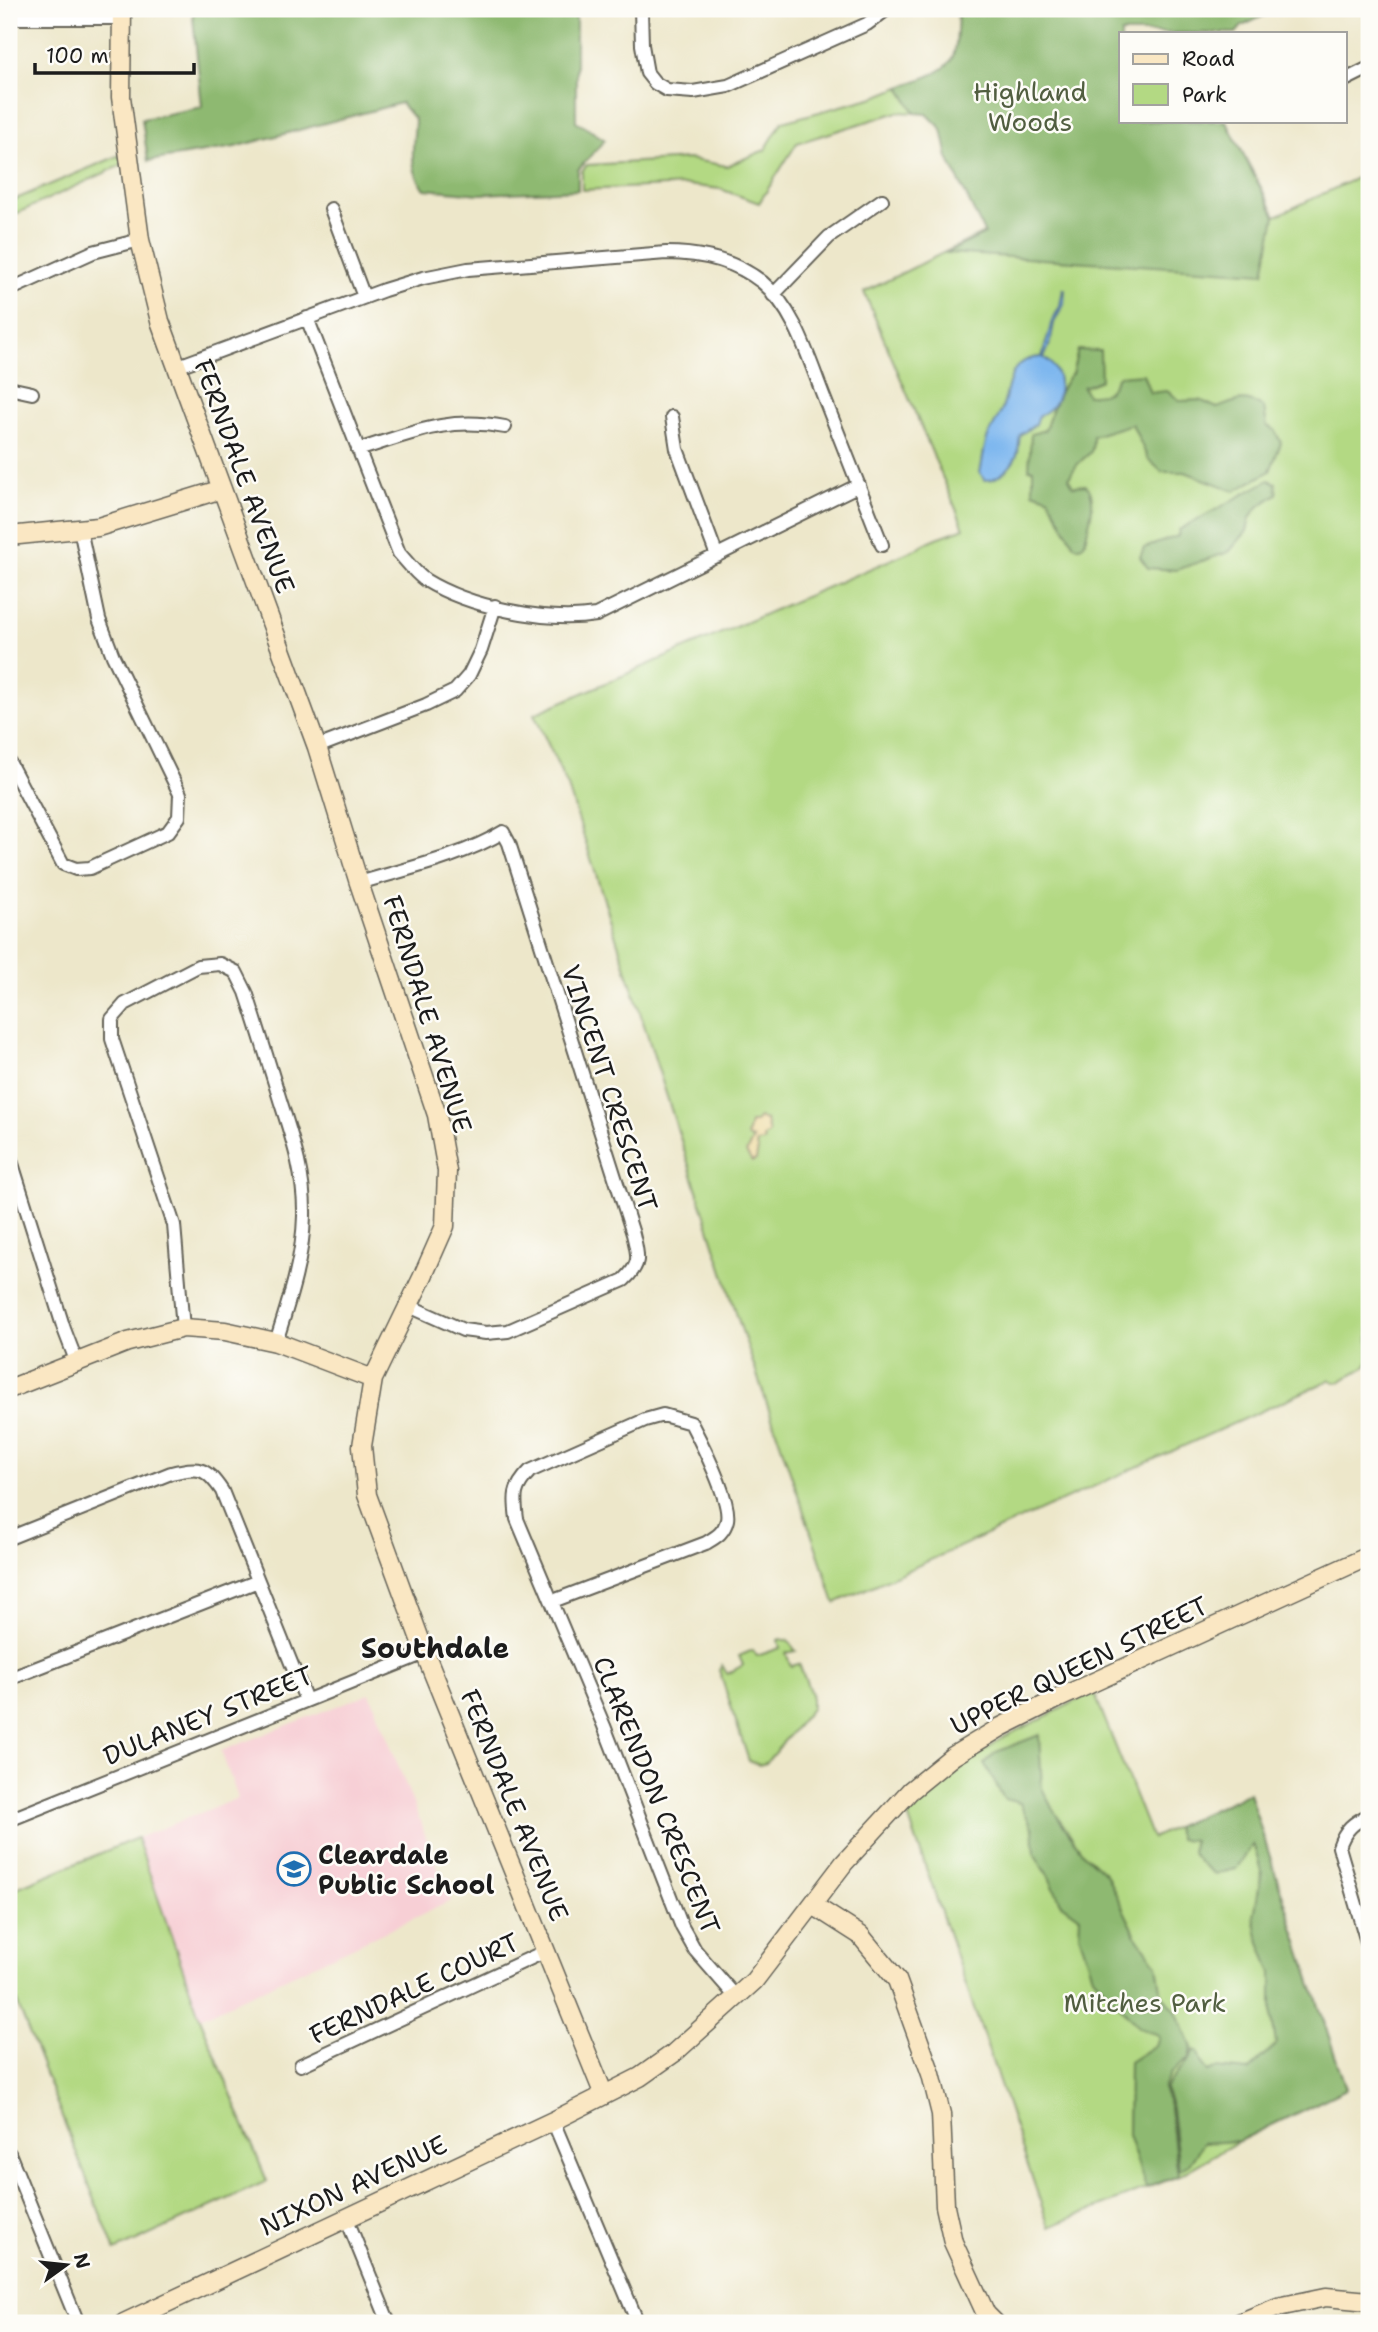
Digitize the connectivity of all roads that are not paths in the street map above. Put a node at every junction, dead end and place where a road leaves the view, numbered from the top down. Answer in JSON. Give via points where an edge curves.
{"nodes":[{"id":1,"x":641,"y":9,"type":"edge"},
{"id":2,"x":887,"y":9,"type":"edge"},
{"id":3,"x":121,"y":13,"type":"edge"},
{"id":4,"x":9,"y":18,"type":"edge"},
{"id":5,"x":1369,"y":68,"type":"edge"},
{"id":6,"x":1346,"y":80,"type":"edge"},
{"id":7,"x":882,"y":200,"type":"dead end"},
{"id":8,"x":331,"y":209,"type":"dead end"},
{"id":9,"x":140,"y":240,"type":"junction"},
{"id":10,"x":9,"y":290,"type":"edge"},
{"id":11,"x":773,"y":295,"type":"junction"},
{"id":12,"x":364,"y":297,"type":"junction"},
{"id":13,"x":307,"y":318,"type":"junction"},
{"id":14,"x":176,"y":367,"type":"junction"},
{"id":15,"x":9,"y":388,"type":"edge"},
{"id":16,"x":32,"y":393,"type":"dead end"},
{"id":17,"x":672,"y":417,"type":"dead end"},
{"id":18,"x":505,"y":427,"type":"dead end"},
{"id":19,"x":358,"y":450,"type":"junction"},
{"id":20,"x":859,"y":485,"type":"junction"},
{"id":21,"x":222,"y":489,"type":"junction"},
{"id":22,"x":80,"y":529,"type":"junction"},
{"id":23,"x":9,"y":536,"type":"edge"},
{"id":24,"x":882,"y":545,"type":"dead end"},
{"id":25,"x":717,"y":556,"type":"junction"},
{"id":26,"x":495,"y":607,"type":"junction"},
{"id":27,"x":317,"y":747,"type":"junction"},
{"id":28,"x":9,"y":762,"type":"edge"},
{"id":29,"x":359,"y":883,"type":"junction"},
{"id":30,"x":9,"y":1154,"type":"edge"},
{"id":31,"x":409,"y":1306,"type":"junction"},
{"id":32,"x":183,"y":1328,"type":"junction"},
{"id":33,"x":276,"y":1342,"type":"junction"},
{"id":34,"x":77,"y":1363,"type":"junction"},
{"id":35,"x":373,"y":1379,"type":"junction"},
{"id":36,"x":9,"y":1389,"type":"edge"},
{"id":37,"x":9,"y":1538,"type":"edge"},
{"id":38,"x":1369,"y":1556,"type":"edge"},
{"id":39,"x":258,"y":1581,"type":"junction"},
{"id":40,"x":553,"y":1601,"type":"junction"},
{"id":41,"x":425,"y":1653,"type":"junction"},
{"id":42,"x":9,"y":1679,"type":"edge"},
{"id":43,"x":306,"y":1700,"type":"junction"},
{"id":44,"x":1369,"y":1815,"type":"edge"},
{"id":45,"x":9,"y":1819,"type":"edge"},
{"id":46,"x":813,"y":1905,"type":"junction"},
{"id":47,"x":1369,"y":1949,"type":"edge"},
{"id":48,"x":546,"y":1951,"type":"junction"},
{"id":49,"x":736,"y":1997,"type":"junction"},
{"id":50,"x":301,"y":2065,"type":"dead end"},
{"id":51,"x":604,"y":2095,"type":"junction"},
{"id":52,"x":553,"y":2121,"type":"junction"},
{"id":53,"x":9,"y":2153,"type":"edge"},
{"id":54,"x":346,"y":2217,"type":"junction"},
{"id":55,"x":1369,"y":2301,"type":"edge"},
{"id":56,"x":133,"y":2321,"type":"edge"},
{"id":57,"x":78,"y":2323,"type":"edge"},
{"id":58,"x":389,"y":2323,"type":"edge"},
{"id":59,"x":638,"y":2323,"type":"edge"},
{"id":60,"x":995,"y":2323,"type":"edge"},
{"id":61,"x":1239,"y":2323,"type":"edge"}],
"edges":[{"from":1,"to":2,"type":"street","via":[[647,74],[667,90],[693,92],[728,86],[867,24]]},
{"from":3,"to":4,"type":"street"},
{"from":3,"to":9,"type":"street","name":"FERNDALE AVENUE","via":[[121,97]]},
{"from":5,"to":6,"type":"street"},
{"from":7,"to":11,"type":"street","via":[[828,237]]},
{"from":8,"to":12,"type":"street"},
{"from":9,"to":10,"type":"street","via":[[93,252]]},
{"from":9,"to":14,"type":"street","name":"FERNDALE AVENUE"},
{"from":11,"to":12,"type":"street","via":[[744,271],[718,260],[696,253],[666,253],[468,269]]},
{"from":11,"to":20,"type":"street","via":[[802,345]]},
{"from":12,"to":13,"type":"street"},
{"from":13,"to":14,"type":"street"},
{"from":13,"to":19,"type":"street"},
{"from":14,"to":21,"type":"street","name":"FERNDALE AVENUE"},
{"from":15,"to":16,"type":"street"},
{"from":17,"to":25,"type":"street","via":[[677,449]]},
{"from":18,"to":19,"type":"street","via":[[473,422],[439,424]]},
{"from":19,"to":26,"type":"street","via":[[399,553],[423,578],[452,594]]},
{"from":20,"to":24,"type":"street"},
{"from":20,"to":25,"type":"street"},
{"from":21,"to":22,"type":"street"},
{"from":21,"to":27,"type":"street","name":"FERNDALE AVENUE"},
{"from":22,"to":23,"type":"street"},
{"from":22,"to":28,"type":"street","via":[[99,619],[180,794],[179,817],[168,832],[90,868],[76,869],[63,864]]},
{"from":25,"to":26,"type":"street","via":[[596,615],[544,616]]},
{"from":26,"to":27,"type":"street","via":[[481,650],[455,691]]},
{"from":27,"to":29,"type":"street","name":"FERNDALE AVENUE"},
{"from":29,"to":31,"type":"street","name":"FERNDALE AVENUE","via":[[437,1115],[447,1171],[445,1226]]},
{"from":29,"to":31,"type":"street","name":"VINCENT CRESCENT","via":[[460,851],[503,832],[639,1260],[624,1280],[508,1331],[463,1331]]},
{"from":30,"to":34,"type":"street"},
{"from":31,"to":35,"type":"street","name":"FERNDALE AVENUE"},
{"from":32,"to":33,"type":"street"},
{"from":32,"to":33,"type":"street","via":[[174,1225],[112,1039],[112,1019],[125,1004],[198,965],[220,964],[236,972],[246,992],[303,1185],[300,1253]]},
{"from":32,"to":34,"type":"street","via":[[128,1342]]},
{"from":33,"to":35,"type":"street"},
{"from":34,"to":36,"type":"street"},
{"from":35,"to":41,"type":"street","name":"FERNDALE AVENUE","via":[[362,1446],[367,1495]]},
{"from":37,"to":39,"type":"street","via":[[194,1468],[211,1474],[222,1491]]},
{"from":38,"to":46,"type":"street","name":"UPPER QUEEN STREET","via":[[1059,1698],[953,1756],[880,1822]]},
{"from":39,"to":42,"type":"street"},
{"from":39,"to":43,"type":"street"},
{"from":40,"to":40,"type":"street","name":"CLARENDON CRESCENT","via":[[722,1533],[727,1518],[724,1500],[691,1423],[663,1415],[646,1420],[530,1471],[518,1483],[514,1500],[517,1519]]},
{"from":40,"to":49,"type":"street","name":"CLARENDON CRESCENT","via":[[682,1927],[695,1950]]},
{"from":41,"to":43,"type":"street","name":"DULANEY STREET"},
{"from":41,"to":48,"type":"street","name":"FERNDALE AVENUE"},
{"from":43,"to":45,"type":"street","name":"DULANEY STREET"},
{"from":44,"to":47,"type":"street","via":[[1343,1834],[1339,1847]]},
{"from":46,"to":49,"type":"street","name":"UPPER QUEEN STREET","via":[[754,1981]]},
{"from":46,"to":60,"type":"street","via":[[860,1935],[897,1980],[932,2074],[941,2114],[946,2206],[953,2242],[986,2314]]},
{"from":48,"to":50,"type":"street","name":"FERNDALE COURT"},
{"from":48,"to":51,"type":"street","name":"FERNDALE AVENUE"},
{"from":49,"to":51,"type":"street","name":"UPPER QUEEN STREET","via":[[674,2053]]},
{"from":51,"to":52,"type":"street","name":"NIXON AVENUE"},
{"from":52,"to":54,"type":"street","name":"NIXON AVENUE"},
{"from":52,"to":59,"type":"street"},
{"from":53,"to":57,"type":"street"},
{"from":54,"to":56,"type":"street","name":"NIXON AVENUE"},
{"from":54,"to":58,"type":"street"},
{"from":55,"to":61,"type":"street","via":[[1326,2297],[1278,2307]]}]}
